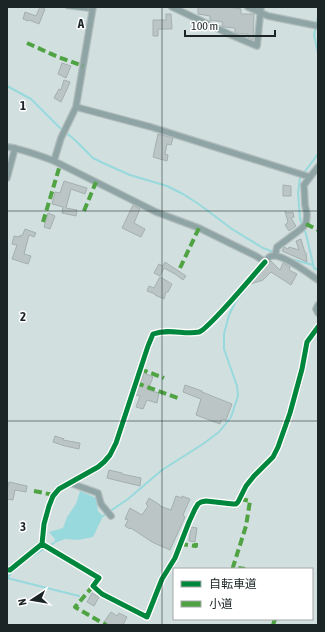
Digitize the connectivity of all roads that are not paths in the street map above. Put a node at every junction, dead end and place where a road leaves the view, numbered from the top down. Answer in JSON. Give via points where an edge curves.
{"nodes":[{"id":1,"x":67,"y":7,"type":"edge"},
{"id":2,"x":172,"y":7,"type":"edge"},
{"id":3,"x":248,"y":7,"type":"edge"},
{"id":4,"x":93,"y":8,"type":"edge"},
{"id":5,"x":260,"y":10,"type":"edge"},
{"id":6,"x":316,"y":26,"type":"edge"},
{"id":7,"x":76,"y":107,"type":"junction"},
{"id":8,"x":7,"y":146,"type":"edge"},
{"id":9,"x":15,"y":148,"type":"junction"},
{"id":10,"x":54,"y":162,"type":"junction"},
{"id":11,"x":318,"y":167,"type":"edge"},
{"id":12,"x":305,"y":175,"type":"junction"},
{"id":13,"x":7,"y":178,"type":"edge"},
{"id":14,"x":275,"y":253,"type":"junction"},
{"id":15,"x":265,"y":262,"type":"junction"},
{"id":16,"x":318,"y":280,"type":"edge"},
{"id":17,"x":318,"y":305,"type":"edge"},
{"id":18,"x":318,"y":313,"type":"edge"},
{"id":19,"x":318,"y":327,"type":"edge"},
{"id":20,"x":70,"y":483,"type":"junction"},
{"id":21,"x":111,"y":516,"type":"dead end"},
{"id":22,"x":42,"y":544,"type":"junction"},
{"id":23,"x":7,"y":570,"type":"edge"}],
"edges":[{"from":1,"to":4,"type":"lane"},
{"from":2,"to":5,"type":"street","via":[[257,46]]},
{"from":3,"to":5,"type":"street"},
{"from":4,"to":7,"type":"street"},
{"from":5,"to":6,"type":"street","via":[[268,16]]},
{"from":7,"to":10,"type":"street","via":[[61,138]]},
{"from":7,"to":12,"type":"street"},
{"from":8,"to":9,"type":"street"},
{"from":9,"to":10,"type":"street"},
{"from":9,"to":13,"type":"street"},
{"from":10,"to":15,"type":"street","via":[[156,212],[199,228]]},
{"from":11,"to":12,"type":"street"},
{"from":12,"to":14,"type":"street","via":[[306,224],[277,247]]},
{"from":14,"to":15,"type":"street"},
{"from":14,"to":16,"type":"street"},
{"from":15,"to":20,"type":"street","via":[[202,331],[161,331],[153,334],[110,456]]},
{"from":17,"to":18,"type":"street"},
{"from":19,"to":22,"type":"street","via":[[307,342],[290,413],[273,457],[246,486],[236,504],[206,501],[198,504],[147,617],[102,594],[93,586],[99,578]]},
{"from":20,"to":21,"type":"street","via":[[98,493],[101,504]]},
{"from":20,"to":22,"type":"street","via":[[53,496],[44,524]]},
{"from":22,"to":23,"type":"street"}]}
